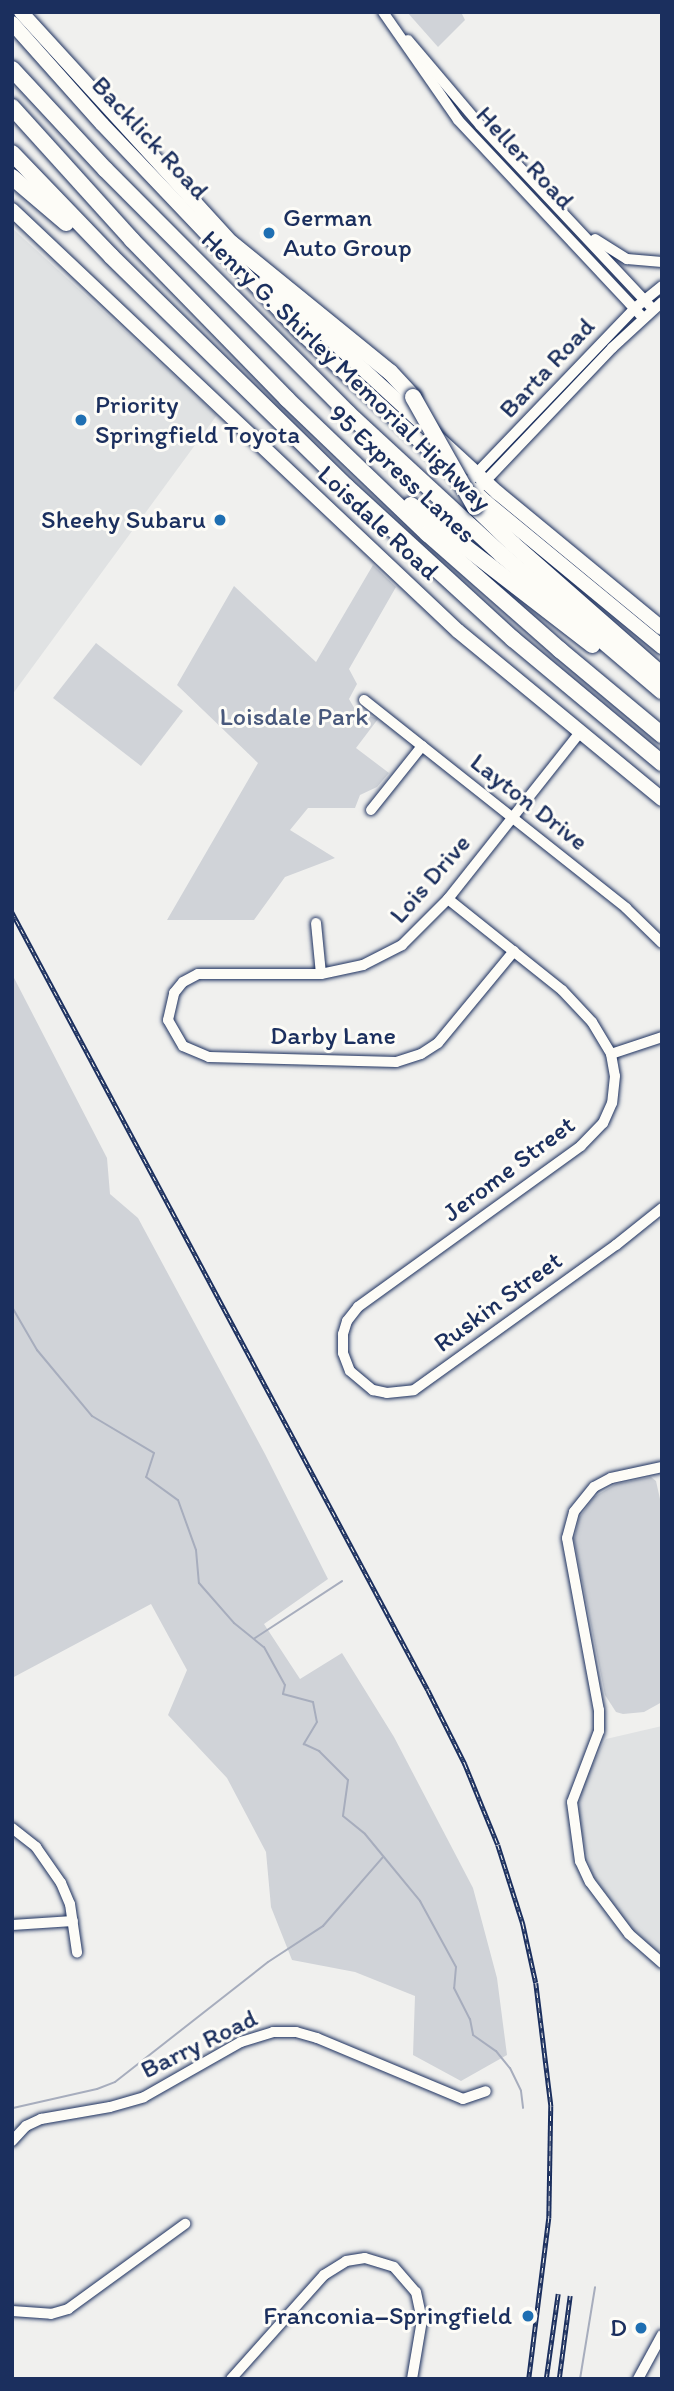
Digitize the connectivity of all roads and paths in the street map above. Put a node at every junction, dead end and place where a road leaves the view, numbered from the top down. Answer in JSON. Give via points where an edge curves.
{"nodes":[{"id":1,"x":21,"y":12,"type":"edge"},
{"id":2,"x":385,"y":15,"type":"edge"},
{"id":3,"x":12,"y":23,"type":"edge"},
{"id":4,"x":12,"y":69,"type":"edge"},
{"id":5,"x":12,"y":107,"type":"edge"},
{"id":6,"x":12,"y":153,"type":"edge"},
{"id":7,"x":12,"y":177,"type":"edge"},
{"id":8,"x":12,"y":210,"type":"edge"},
{"id":9,"x":563,"y":213,"type":"junction"},
{"id":10,"x":231,"y":243,"type":"junction"},
{"id":11,"x":111,"y":256,"type":"junction"},
{"id":12,"x":662,"y":262,"type":"edge"},
{"id":13,"x":662,"y":286,"type":"edge"},
{"id":14,"x":644,"y":299,"type":"junction"},
{"id":15,"x":657,"y":305,"type":"edge"},
{"id":16,"x":635,"y":308,"type":"junction"},
{"id":17,"x":643,"y":318,"type":"junction"},
{"id":18,"x":287,"y":399,"type":"junction"},
{"id":19,"x":476,"y":487,"type":"junction"},
{"id":20,"x":662,"y":628,"type":"edge"},
{"id":21,"x":662,"y":647,"type":"edge"},
{"id":22,"x":637,"y":671,"type":"junction"},
{"id":23,"x":662,"y":674,"type":"edge"},
{"id":24,"x":662,"y":691,"type":"edge"},
{"id":25,"x":364,"y":700,"type":"dead end"},
{"id":26,"x":579,"y":734,"type":"junction"},
{"id":27,"x":662,"y":735,"type":"edge"},
{"id":28,"x":422,"y":746,"type":"junction"},
{"id":29,"x":662,"y":763,"type":"edge"},
{"id":30,"x":662,"y":799,"type":"edge"},
{"id":31,"x":371,"y":810,"type":"dead end"},
{"id":32,"x":513,"y":818,"type":"junction"},
{"id":33,"x":448,"y":899,"type":"junction"},
{"id":34,"x":316,"y":923,"type":"dead end"},
{"id":35,"x":662,"y":943,"type":"edge"},
{"id":36,"x":513,"y":951,"type":"junction"},
{"id":37,"x":321,"y":974,"type":"junction"},
{"id":38,"x":168,"y":1015,"type":"joint"},
{"id":39,"x":662,"y":1037,"type":"edge"},
{"id":40,"x":611,"y":1054,"type":"junction"},
{"id":41,"x":662,"y":1208,"type":"edge"},
{"id":42,"x":352,"y":1373,"type":"joint"},
{"id":43,"x":662,"y":1467,"type":"edge"},
{"id":44,"x":12,"y":1828,"type":"edge"},
{"id":45,"x":73,"y":1921,"type":"junction"},
{"id":46,"x":12,"y":1925,"type":"edge"},
{"id":47,"x":77,"y":1952,"type":"dead end"},
{"id":48,"x":662,"y":1963,"type":"edge"},
{"id":49,"x":486,"y":2091,"type":"dead end"},
{"id":50,"x":12,"y":2141,"type":"edge"},
{"id":51,"x":185,"y":2224,"type":"dead end"},
{"id":52,"x":12,"y":2311,"type":"edge"},
{"id":53,"x":662,"y":2335,"type":"edge"},
{"id":54,"x":231,"y":2379,"type":"edge"},
{"id":55,"x":412,"y":2379,"type":"edge"},
{"id":56,"x":638,"y":2379,"type":"edge"}],
"edges":[{"from":1,"to":10,"type":"main road","name":"Backlick Road"},
{"from":2,"to":9,"type":"street","name":"Heller Road"},
{"from":2,"to":16,"type":"street","name":"Heller Road","via":[[466,130]]},
{"from":3,"to":19,"type":"main road","name":"Backlick Road","via":[[299,331]]},
{"from":4,"to":22,"type":"highway","name":"Henry G. Shirley Memorial Highway","via":[[114,179],[348,413]]},
{"from":5,"to":18,"type":"highway","name":"95 Express Lanes","via":[[132,240]]},
{"from":6,"to":11,"type":"highway"},
{"from":7,"to":11,"type":"highway"},
{"from":8,"to":26,"type":"main road","name":"Loisdale Road","via":[[330,514]]},
{"from":9,"to":12,"type":"street","via":[[619,255]]},
{"from":9,"to":14,"type":"street","name":"Heller Road"},
{"from":10,"to":19,"type":"main road","name":"Backlick Road"},
{"from":10,"to":19,"type":"highway","bridge":true,"via":[[390,372]]},
{"from":11,"to":29,"type":"highway","via":[[416,552]]},
{"from":13,"to":14,"type":"street","name":"Barta Road"},
{"from":14,"to":15,"type":"street","name":"Heller Road"},
{"from":14,"to":16,"type":"street","name":"Barta Road"},
{"from":15,"to":17,"type":"street","name":"Barta Road"},
{"from":16,"to":17,"type":"street","name":"Heller Road"},
{"from":16,"to":19,"type":"street","name":"Barta Road"},
{"from":17,"to":19,"type":"street","name":"Barta Road"},
{"from":18,"to":22,"type":"highway","via":[[566,626]]},
{"from":18,"to":27,"type":"highway","name":"95 Express Lanes","via":[[428,534]]},
{"from":19,"to":20,"type":"main road","name":"Backlick Road"},
{"from":19,"to":21,"type":"main road","name":"Backlick Road"},
{"from":19,"to":23,"type":"highway","via":[[523,553]]},
{"from":22,"to":24,"type":"highway","name":"Henry G. Shirley Memorial Highway"},
{"from":25,"to":28,"type":"street","name":"Layton Drive"},
{"from":26,"to":30,"type":"main road","name":"Loisdale Road"},
{"from":26,"to":32,"type":"street","name":"Lois Drive"},
{"from":28,"to":31,"type":"street"},
{"from":28,"to":32,"type":"street","name":"Layton Drive"},
{"from":32,"to":33,"type":"street","name":"Lois Drive"},
{"from":32,"to":35,"type":"street","name":"Layton Drive","via":[[626,908]]},
{"from":33,"to":36,"type":"street","name":"Jerome Street"},
{"from":33,"to":37,"type":"street","name":"Lois Drive","via":[[423,928],[391,952],[354,969]]},
{"from":34,"to":37,"type":"street"},
{"from":36,"to":38,"type":"street","name":"Darby Lane","via":[[438,1043],[396,1062],[198,1054],[179,1042]]},
{"from":36,"to":40,"type":"street","name":"Jerome Street","via":[[581,1008]]},
{"from":37,"to":38,"type":"street","name":"Lois Drive","via":[[198,974],[174,993]]},
{"from":39,"to":40,"type":"street"},
{"from":40,"to":42,"type":"street","name":"Jerome Street","via":[[614,1091],[597,1132],[358,1307],[347,1321],[342,1343]]},
{"from":41,"to":42,"type":"street","name":"Ruskin Street","via":[[414,1390],[387,1394]]},
{"from":43,"to":48,"type":"street","via":[[622,1474],[594,1487],[574,1512],[567,1538],[599,1710],[599,1731],[572,1802],[580,1861],[629,1934]]},
{"from":44,"to":45,"type":"street","via":[[36,1847],[53,1869]]},
{"from":45,"to":46,"type":"street"},
{"from":45,"to":47,"type":"street"},
{"from":49,"to":50,"type":"street","name":"Barry Road","via":[[463,2099],[317,2038],[273,2032],[242,2042],[145,2097],[41,2119]]},
{"from":51,"to":52,"type":"street","via":[[68,2309],[51,2314]]},
{"from":53,"to":56,"type":"street"},
{"from":54,"to":55,"type":"street","via":[[324,2275],[341,2263],[365,2258],[394,2267],[416,2292],[422,2320]]}]}
